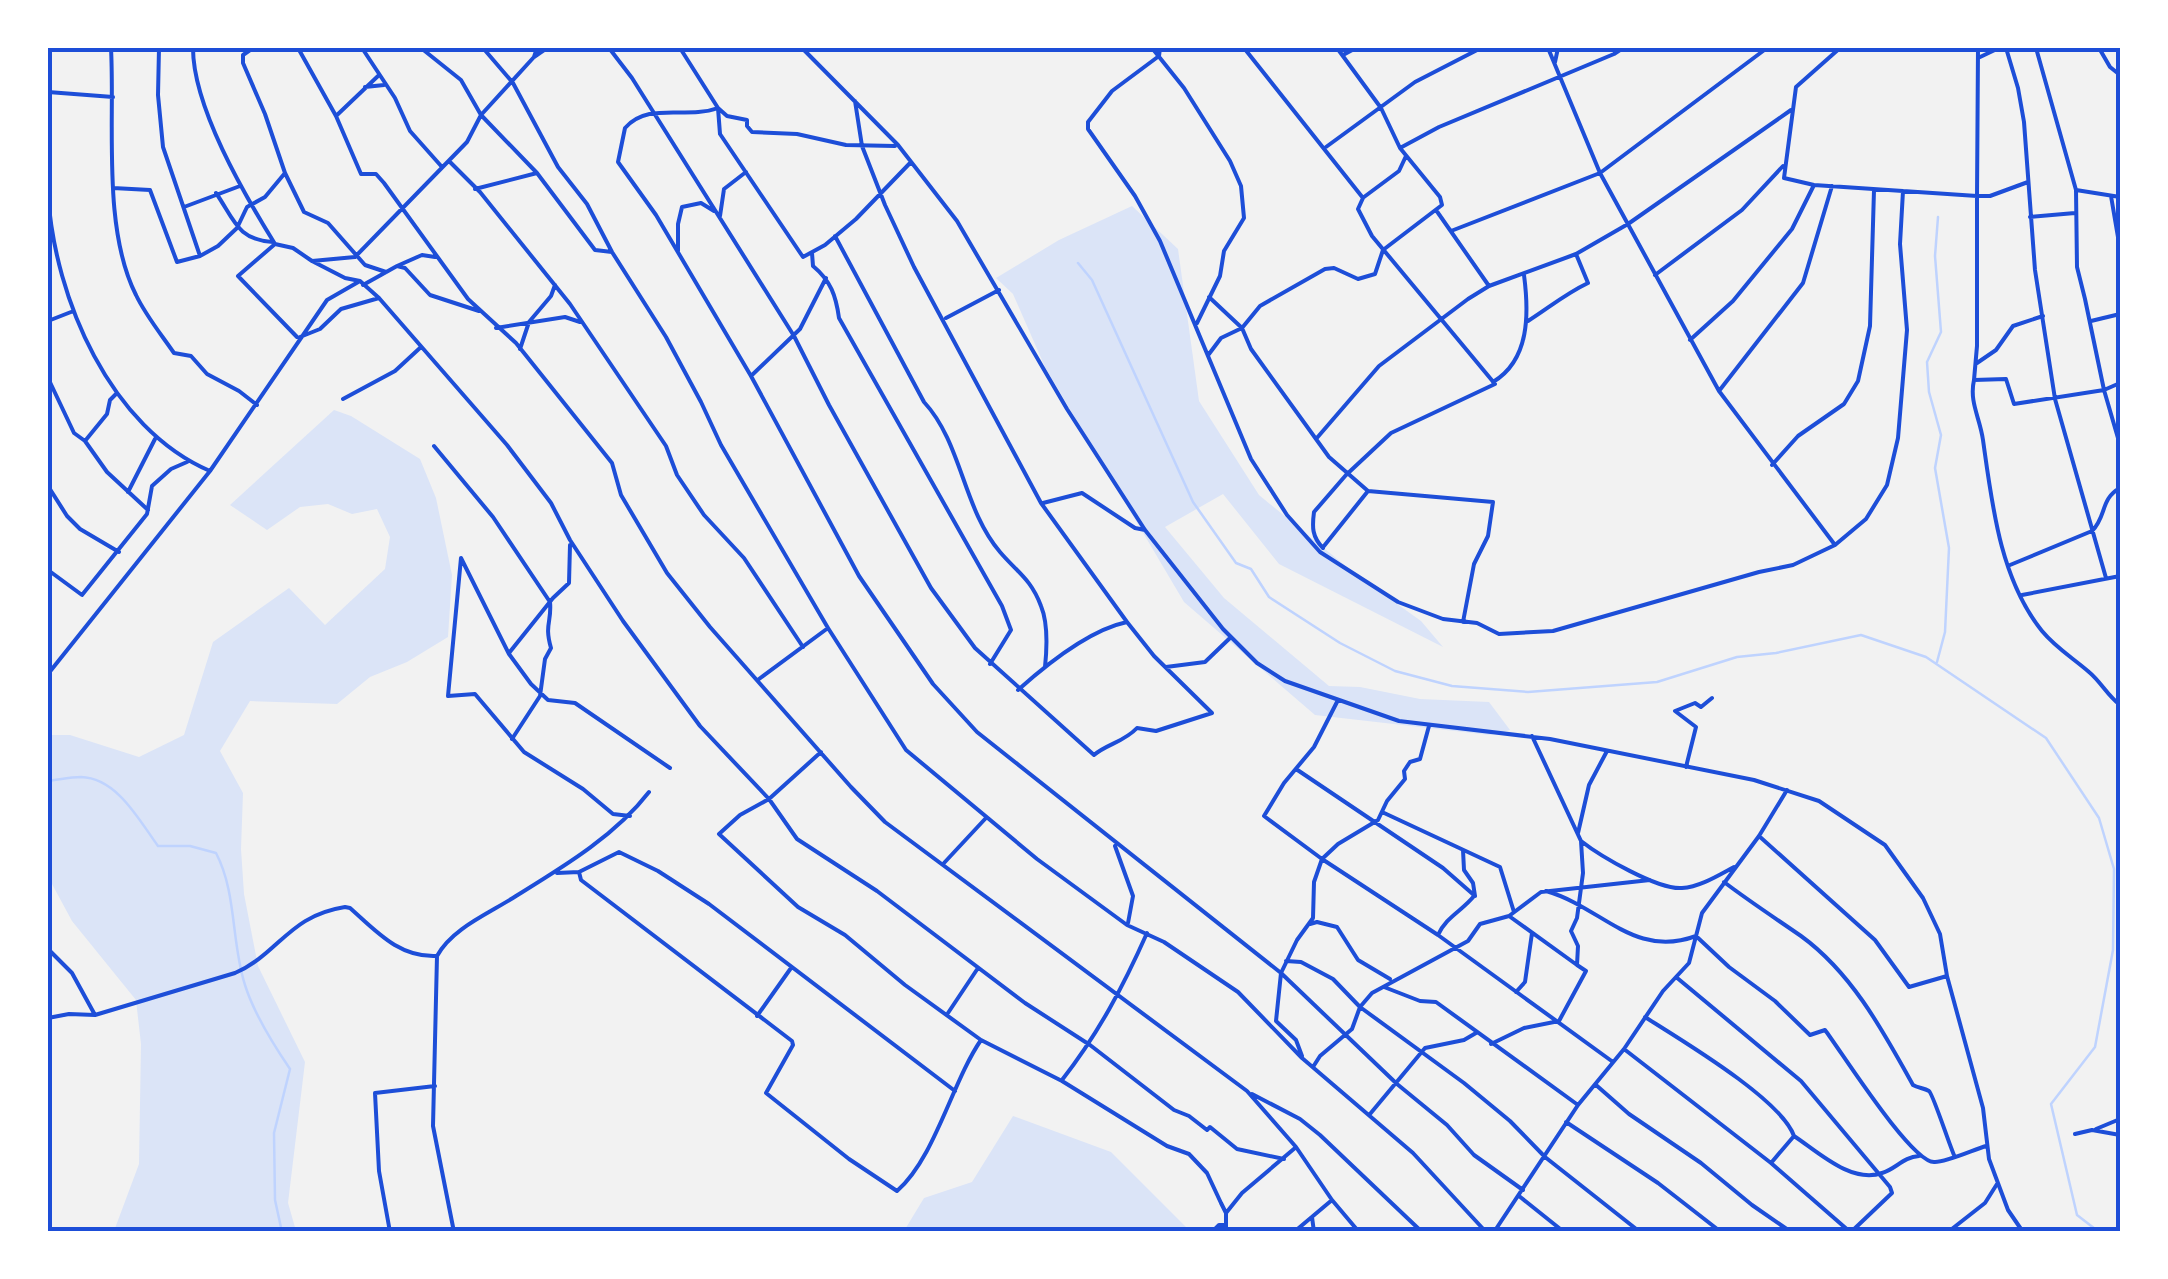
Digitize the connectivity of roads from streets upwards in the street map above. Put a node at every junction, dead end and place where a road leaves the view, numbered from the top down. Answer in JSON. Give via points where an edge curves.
{"nodes":[{"id":1,"x":112,"y":48,"type":"edge"},
{"id":2,"x":159,"y":48,"type":"edge"},
{"id":3,"x":193,"y":48,"type":"edge"},
{"id":4,"x":252,"y":48,"type":"edge"},
{"id":5,"x":298,"y":48,"type":"edge"},
{"id":6,"x":362,"y":48,"type":"edge"},
{"id":7,"x":421,"y":48,"type":"edge"},
{"id":8,"x":483,"y":48,"type":"edge"},
{"id":9,"x":537,"y":48,"type":"edge"},
{"id":10,"x":547,"y":48,"type":"edge"},
{"id":11,"x":609,"y":48,"type":"edge"},
{"id":12,"x":680,"y":48,"type":"edge"},
{"id":13,"x":802,"y":48,"type":"edge"},
{"id":14,"x":1152,"y":48,"type":"edge"},
{"id":15,"x":1160,"y":48,"type":"edge"},
{"id":16,"x":1244,"y":48,"type":"edge"},
{"id":17,"x":1337,"y":48,"type":"edge"},
{"id":18,"x":1356,"y":48,"type":"edge"},
{"id":19,"x":1482,"y":48,"type":"edge"},
{"id":20,"x":1548,"y":48,"type":"edge"},
{"id":21,"x":1558,"y":48,"type":"edge"},
{"id":22,"x":1623,"y":48,"type":"edge"},
{"id":23,"x":1767,"y":48,"type":"edge"},
{"id":24,"x":1840,"y":48,"type":"edge"},
{"id":25,"x":1978,"y":48,"type":"edge"},
{"id":26,"x":2003,"y":48,"type":"edge"},
{"id":27,"x":2036,"y":48,"type":"edge"},
{"id":28,"x":2099,"y":48,"type":"edge"},
{"id":29,"x":1343,"y":55,"type":"junction"},
{"id":30,"x":1158,"y":56,"type":"junction"},
{"id":31,"x":534,"y":57,"type":"junction"},
{"id":32,"x":1978,"y":58,"type":"junction"},
{"id":33,"x":1554,"y":64,"type":"junction"},
{"id":34,"x":2120,"y":75,"type":"edge"},
{"id":35,"x":378,"y":76,"type":"junction"},
{"id":36,"x":1560,"y":77,"type":"junction"},
{"id":37,"x":512,"y":83,"type":"junction"},
{"id":38,"x":384,"y":85,"type":"junction"},
{"id":39,"x":365,"y":88,"type":"junction"},
{"id":40,"x":48,"y":92,"type":"edge"},
{"id":41,"x":113,"y":97,"type":"junction"},
{"id":42,"x":856,"y":101,"type":"junction"},
{"id":43,"x":718,"y":108,"type":"junction"},
{"id":44,"x":1381,"y":108,"type":"junction"},
{"id":45,"x":1791,"y":110,"type":"junction"},
{"id":46,"x":652,"y":111,"type":"junction"},
{"id":47,"x":482,"y":115,"type":"junction"},
{"id":48,"x":336,"y":116,"type":"junction"},
{"id":49,"x":862,"y":146,"type":"junction"},
{"id":50,"x":898,"y":146,"type":"junction"},
{"id":51,"x":1325,"y":148,"type":"junction"},
{"id":52,"x":1400,"y":148,"type":"junction"},
{"id":53,"x":1406,"y":156,"type":"junction"},
{"id":54,"x":449,"y":161,"type":"junction"},
{"id":55,"x":911,"y":162,"type":"junction"},
{"id":56,"x":1784,"y":166,"type":"junction"},
{"id":57,"x":442,"y":167,"type":"junction"},
{"id":58,"x":746,"y":172,"type":"junction"},
{"id":59,"x":537,"y":173,"type":"junction"},
{"id":60,"x":1600,"y":173,"type":"junction"},
{"id":61,"x":284,"y":174,"type":"junction"},
{"id":62,"x":2028,"y":182,"type":"junction"},
{"id":63,"x":1814,"y":185,"type":"junction"},
{"id":64,"x":240,"y":186,"type":"junction"},
{"id":65,"x":1832,"y":186,"type":"junction"},
{"id":66,"x":113,"y":188,"type":"junction"},
{"id":67,"x":476,"y":188,"type":"junction"},
{"id":68,"x":1874,"y":190,"type":"junction"},
{"id":69,"x":2076,"y":190,"type":"junction"},
{"id":70,"x":1904,"y":191,"type":"junction"},
{"id":71,"x":216,"y":194,"type":"junction"},
{"id":72,"x":48,"y":195,"type":"edge"},
{"id":73,"x":881,"y":195,"type":"junction"},
{"id":74,"x":1976,"y":196,"type":"junction"},
{"id":75,"x":2111,"y":196,"type":"junction"},
{"id":76,"x":2120,"y":196,"type":"edge"},
{"id":77,"x":1362,"y":198,"type":"junction"},
{"id":78,"x":251,"y":204,"type":"junction"},
{"id":79,"x":184,"y":207,"type":"junction"},
{"id":80,"x":403,"y":209,"type":"junction"},
{"id":81,"x":1436,"y":210,"type":"junction"},
{"id":82,"x":2076,"y":212,"type":"junction"},
{"id":83,"x":719,"y":215,"type":"junction"},
{"id":84,"x":2030,"y":217,"type":"junction"},
{"id":85,"x":1628,"y":224,"type":"junction"},
{"id":86,"x":237,"y":228,"type":"junction"},
{"id":87,"x":1451,"y":231,"type":"junction"},
{"id":88,"x":835,"y":236,"type":"junction"},
{"id":89,"x":274,"y":243,"type":"junction"},
{"id":90,"x":2120,"y":248,"type":"edge"},
{"id":91,"x":1383,"y":250,"type":"junction"},
{"id":92,"x":612,"y":252,"type":"junction"},
{"id":93,"x":678,"y":253,"type":"junction"},
{"id":94,"x":812,"y":253,"type":"junction"},
{"id":95,"x":1576,"y":254,"type":"junction"},
{"id":96,"x":200,"y":256,"type":"junction"},
{"id":97,"x":354,"y":257,"type":"junction"},
{"id":98,"x":436,"y":257,"type":"junction"},
{"id":99,"x":312,"y":261,"type":"junction"},
{"id":100,"x":398,"y":266,"type":"junction"},
{"id":101,"x":386,"y":272,"type":"junction"},
{"id":102,"x":1524,"y":275,"type":"junction"},
{"id":103,"x":1655,"y":275,"type":"junction"},
{"id":104,"x":826,"y":277,"type":"junction"},
{"id":105,"x":362,"y":283,"type":"junction"},
{"id":106,"x":555,"y":285,"type":"junction"},
{"id":107,"x":1489,"y":286,"type":"junction"},
{"id":108,"x":999,"y":290,"type":"junction"},
{"id":109,"x":1209,"y":297,"type":"junction"},
{"id":110,"x":378,"y":298,"type":"junction"},
{"id":111,"x":73,"y":311,"type":"junction"},
{"id":112,"x":480,"y":312,"type":"junction"},
{"id":113,"x":2120,"y":314,"type":"edge"},
{"id":114,"x":2043,"y":316,"type":"junction"},
{"id":115,"x":944,"y":319,"type":"junction"},
{"id":116,"x":1442,"y":319,"type":"junction"},
{"id":117,"x":48,"y":321,"type":"edge"},
{"id":118,"x":1528,"y":321,"type":"junction"},
{"id":119,"x":2090,"y":321,"type":"junction"},
{"id":120,"x":528,"y":322,"type":"junction"},
{"id":121,"x":580,"y":322,"type":"junction"},
{"id":122,"x":1196,"y":324,"type":"junction"},
{"id":123,"x":496,"y":328,"type":"junction"},
{"id":124,"x":1242,"y":328,"type":"junction"},
{"id":125,"x":794,"y":336,"type":"junction"},
{"id":126,"x":299,"y":338,"type":"junction"},
{"id":127,"x":1690,"y":340,"type":"junction"},
{"id":128,"x":422,"y":346,"type":"junction"},
{"id":129,"x":520,"y":348,"type":"junction"},
{"id":130,"x":1209,"y":354,"type":"junction"},
{"id":131,"x":1977,"y":362,"type":"junction"},
{"id":132,"x":751,"y":376,"type":"junction"},
{"id":133,"x":48,"y":378,"type":"edge"},
{"id":134,"x":1974,"y":380,"type":"junction"},
{"id":135,"x":1493,"y":382,"type":"junction"},
{"id":136,"x":2120,"y":382,"type":"edge"},
{"id":137,"x":2104,"y":390,"type":"junction"},
{"id":138,"x":1718,"y":391,"type":"junction"},
{"id":139,"x":117,"y":393,"type":"junction"},
{"id":140,"x":343,"y":399,"type":"dead end"},
{"id":141,"x":2055,"y":399,"type":"junction"},
{"id":142,"x":257,"y":405,"type":"junction"},
{"id":143,"x":155,"y":438,"type":"junction"},
{"id":144,"x":1316,"y":439,"type":"junction"},
{"id":145,"x":86,"y":441,"type":"junction"},
{"id":146,"x":2120,"y":445,"type":"edge"},
{"id":147,"x":434,"y":446,"type":"dead end"},
{"id":148,"x":188,"y":462,"type":"junction"},
{"id":149,"x":1772,"y":465,"type":"junction"},
{"id":150,"x":210,"y":471,"type":"junction"},
{"id":151,"x":1346,"y":475,"type":"junction"},
{"id":152,"x":48,"y":486,"type":"edge"},
{"id":153,"x":2120,"y":488,"type":"edge"},
{"id":154,"x":1368,"y":491,"type":"junction"},
{"id":155,"x":128,"y":492,"type":"junction"},
{"id":156,"x":1041,"y":504,"type":"junction"},
{"id":157,"x":148,"y":510,"type":"junction"},
{"id":158,"x":1145,"y":530,"type":"junction"},
{"id":159,"x":2092,"y":531,"type":"junction"},
{"id":160,"x":570,"y":540,"type":"junction"},
{"id":161,"x":1835,"y":545,"type":"junction"},
{"id":162,"x":1322,"y":550,"type":"junction"},
{"id":163,"x":120,"y":552,"type":"junction"},
{"id":164,"x":2010,"y":565,"type":"junction"},
{"id":165,"x":48,"y":570,"type":"edge"},
{"id":166,"x":2120,"y":576,"type":"edge"},
{"id":167,"x":2106,"y":578,"type":"junction"},
{"id":168,"x":2022,"y":595,"type":"junction"},
{"id":169,"x":550,"y":602,"type":"junction"},
{"id":170,"x":1127,"y":622,"type":"junction"},
{"id":171,"x":1463,"y":622,"type":"junction"},
{"id":172,"x":828,"y":628,"type":"junction"},
{"id":173,"x":1230,"y":638,"type":"junction"},
{"id":174,"x":803,"y":648,"type":"junction"},
{"id":175,"x":509,"y":654,"type":"junction"},
{"id":176,"x":990,"y":664,"type":"junction"},
{"id":177,"x":1045,"y":666,"type":"junction"},
{"id":178,"x":1166,"y":668,"type":"junction"},
{"id":179,"x":48,"y":674,"type":"edge"},
{"id":180,"x":759,"y":680,"type":"junction"},
{"id":181,"x":1018,"y":690,"type":"junction"},
{"id":182,"x":540,"y":691,"type":"junction"},
{"id":183,"x":1712,"y":698,"type":"dead end"},
{"id":184,"x":1338,"y":700,"type":"junction"},
{"id":185,"x":2120,"y":705,"type":"edge"},
{"id":186,"x":1429,"y":726,"type":"junction"},
{"id":187,"x":1532,"y":736,"type":"junction"},
{"id":188,"x":512,"y":739,"type":"junction"},
{"id":189,"x":1607,"y":750,"type":"junction"},
{"id":190,"x":821,"y":752,"type":"junction"},
{"id":191,"x":1686,"y":766,"type":"junction"},
{"id":192,"x":670,"y":768,"type":"dead end"},
{"id":193,"x":1296,"y":769,"type":"junction"},
{"id":194,"x":1787,"y":790,"type":"junction"},
{"id":195,"x":649,"y":792,"type":"dead end"},
{"id":196,"x":769,"y":799,"type":"junction"},
{"id":197,"x":1382,"y":812,"type":"junction"},
{"id":198,"x":630,"y":816,"type":"junction"},
{"id":199,"x":985,"y":819,"type":"junction"},
{"id":200,"x":1374,"y":824,"type":"junction"},
{"id":201,"x":1578,"y":833,"type":"junction"},
{"id":202,"x":1760,"y":836,"type":"junction"},
{"id":203,"x":1581,"y":841,"type":"junction"},
{"id":204,"x":1114,"y":842,"type":"junction"},
{"id":205,"x":1463,"y":850,"type":"junction"},
{"id":206,"x":1322,"y":859,"type":"junction"},
{"id":207,"x":943,"y":864,"type":"junction"},
{"id":208,"x":1737,"y":866,"type":"junction"},
{"id":209,"x":579,"y":872,"type":"junction"},
{"id":210,"x":554,"y":873,"type":"junction"},
{"id":211,"x":1650,"y":880,"type":"junction"},
{"id":212,"x":1724,"y":882,"type":"junction"},
{"id":213,"x":1580,"y":888,"type":"junction"},
{"id":214,"x":1546,"y":891,"type":"junction"},
{"id":215,"x":1475,"y":896,"type":"junction"},
{"id":216,"x":1577,"y":904,"type":"junction"},
{"id":217,"x":1512,"y":914,"type":"junction"},
{"id":218,"x":1310,"y":924,"type":"junction"},
{"id":219,"x":1127,"y":925,"type":"junction"},
{"id":220,"x":1146,"y":933,"type":"junction"},
{"id":221,"x":1532,"y":933,"type":"junction"},
{"id":222,"x":1438,"y":935,"type":"junction"},
{"id":223,"x":1696,"y":936,"type":"junction"},
{"id":224,"x":1454,"y":947,"type":"junction"},
{"id":225,"x":48,"y":949,"type":"edge"},
{"id":226,"x":437,"y":956,"type":"junction"},
{"id":227,"x":1286,"y":961,"type":"junction"},
{"id":228,"x":1577,"y":965,"type":"junction"},
{"id":229,"x":791,"y":968,"type":"junction"},
{"id":230,"x":978,"y":968,"type":"junction"},
{"id":231,"x":1281,"y":973,"type":"junction"},
{"id":232,"x":1947,"y":976,"type":"junction"},
{"id":233,"x":1676,"y":977,"type":"junction"},
{"id":234,"x":1392,"y":980,"type":"junction"},
{"id":235,"x":1379,"y":987,"type":"junction"},
{"id":236,"x":1516,"y":992,"type":"junction"},
{"id":237,"x":1119,"y":996,"type":"junction"},
{"id":238,"x":1360,"y":1007,"type":"junction"},
{"id":239,"x":948,"y":1013,"type":"junction"},
{"id":240,"x":95,"y":1014,"type":"junction"},
{"id":241,"x":757,"y":1016,"type":"junction"},
{"id":242,"x":1645,"y":1017,"type":"junction"},
{"id":243,"x":48,"y":1018,"type":"edge"},
{"id":244,"x":1559,"y":1021,"type":"junction"},
{"id":245,"x":1476,"y":1034,"type":"junction"},
{"id":246,"x":1346,"y":1035,"type":"junction"},
{"id":247,"x":982,"y":1040,"type":"junction"},
{"id":248,"x":1492,"y":1044,"type":"junction"},
{"id":249,"x":1090,"y":1045,"type":"junction"},
{"id":250,"x":1624,"y":1049,"type":"junction"},
{"id":251,"x":1422,"y":1051,"type":"junction"},
{"id":252,"x":1302,"y":1058,"type":"junction"},
{"id":253,"x":1613,"y":1062,"type":"junction"},
{"id":254,"x":1313,"y":1068,"type":"junction"},
{"id":255,"x":1062,"y":1081,"type":"junction"},
{"id":256,"x":1397,"y":1084,"type":"junction"},
{"id":257,"x":1595,"y":1084,"type":"junction"},
{"id":258,"x":435,"y":1086,"type":"junction"},
{"id":259,"x":955,"y":1091,"type":"junction"},
{"id":260,"x":1247,"y":1091,"type":"junction"},
{"id":261,"x":1578,"y":1105,"type":"junction"},
{"id":262,"x":1370,"y":1114,"type":"junction"},
{"id":263,"x":2120,"y":1119,"type":"edge"},
{"id":264,"x":1566,"y":1122,"type":"junction"},
{"id":265,"x":2092,"y":1130,"type":"junction"},
{"id":266,"x":2074,"y":1134,"type":"dead end"},
{"id":267,"x":2120,"y":1135,"type":"edge"},
{"id":268,"x":1794,"y":1136,"type":"junction"},
{"id":269,"x":1986,"y":1146,"type":"junction"},
{"id":270,"x":1296,"y":1147,"type":"junction"},
{"id":271,"x":1954,"y":1155,"type":"junction"},
{"id":272,"x":1918,"y":1156,"type":"junction"},
{"id":273,"x":1546,"y":1157,"type":"junction"},
{"id":274,"x":1284,"y":1159,"type":"junction"},
{"id":275,"x":1770,"y":1163,"type":"junction"},
{"id":276,"x":1880,"y":1174,"type":"junction"},
{"id":277,"x":1998,"y":1183,"type":"junction"},
{"id":278,"x":1524,"y":1190,"type":"junction"},
{"id":279,"x":1520,"y":1196,"type":"junction"},
{"id":280,"x":1332,"y":1200,"type":"junction"},
{"id":281,"x":1314,"y":1212,"type":"junction"},
{"id":282,"x":1226,"y":1213,"type":"junction"},
{"id":283,"x":1226,"y":1228,"type":"edge"},
{"id":284,"x":2021,"y":1231,"type":"edge"},
{"id":285,"x":390,"y":1232,"type":"edge"},
{"id":286,"x":454,"y":1232,"type":"edge"},
{"id":287,"x":1212,"y":1232,"type":"edge"},
{"id":288,"x":1294,"y":1232,"type":"edge"},
{"id":289,"x":1314,"y":1232,"type":"edge"},
{"id":290,"x":1359,"y":1232,"type":"edge"},
{"id":291,"x":1422,"y":1232,"type":"edge"},
{"id":292,"x":1486,"y":1232,"type":"edge"},
{"id":293,"x":1494,"y":1232,"type":"edge"},
{"id":294,"x":1564,"y":1232,"type":"edge"},
{"id":295,"x":1640,"y":1232,"type":"edge"},
{"id":296,"x":1721,"y":1232,"type":"edge"},
{"id":297,"x":1791,"y":1232,"type":"edge"},
{"id":298,"x":1850,"y":1232,"type":"edge"},
{"id":299,"x":1948,"y":1232,"type":"edge"}],
"edges":[{"from":1,"to":41,"type":"street"},
{"from":2,"to":79,"type":"street","via":[[164,147]]},
{"from":3,"to":64,"type":"street","via":[[198,82]]},
{"from":4,"to":61,"type":"street","via":[[243,63]]},
{"from":5,"to":48,"type":"street"},
{"from":6,"to":35,"type":"street"},
{"from":7,"to":47,"type":"street","via":[[461,80]]},
{"from":8,"to":37,"type":"street"},
{"from":9,"to":31,"type":"street"},
{"from":10,"to":31,"type":"street"},
{"from":11,"to":46,"type":"street"},
{"from":12,"to":43,"type":"street"},
{"from":13,"to":42,"type":"street"},
{"from":14,"to":30,"type":"street"},
{"from":15,"to":30,"type":"street"},
{"from":16,"to":51,"type":"street"},
{"from":17,"to":29,"type":"street"},
{"from":18,"to":29,"type":"street"},
{"from":19,"to":44,"type":"street"},
{"from":20,"to":33,"type":"street"},
{"from":21,"to":33,"type":"street"},
{"from":22,"to":36,"type":"street"},
{"from":23,"to":60,"type":"street"},
{"from":24,"to":45,"type":"street","via":[[1798,84]]},
{"from":25,"to":32,"type":"street"},
{"from":26,"to":32,"type":"street"},
{"from":26,"to":62,"type":"street","via":[[2018,88]]},
{"from":27,"to":69,"type":"street"},
{"from":28,"to":34,"type":"street"},
{"from":29,"to":44,"type":"street"},
{"from":30,"to":109,"type":"street","via":[[1242,186],[1244,218]]},
{"from":30,"to":122,"type":"street","via":[[1112,92],[1088,129],[1136,196]]},
{"from":31,"to":37,"type":"street"},
{"from":32,"to":74,"type":"street"},
{"from":33,"to":36,"type":"street"},
{"from":35,"to":38,"type":"street"},
{"from":35,"to":39,"type":"street"},
{"from":36,"to":52,"type":"street"},
{"from":36,"to":60,"type":"street"},
{"from":37,"to":47,"type":"street"},
{"from":37,"to":92,"type":"street"},
{"from":38,"to":39,"type":"street"},
{"from":38,"to":57,"type":"street","via":[[410,131]]},
{"from":39,"to":48,"type":"street"},
{"from":40,"to":41,"type":"street"},
{"from":41,"to":66,"type":"street"},
{"from":42,"to":49,"type":"street"},
{"from":42,"to":50,"type":"street"},
{"from":43,"to":46,"type":"street","via":[[704,114]]},
{"from":43,"to":49,"type":"street","via":[[746,120],[752,132]]},
{"from":43,"to":58,"type":"street","via":[[720,134]]},
{"from":44,"to":51,"type":"street"},
{"from":44,"to":52,"type":"street"},
{"from":45,"to":56,"type":"street"},
{"from":45,"to":85,"type":"street"},
{"from":46,"to":83,"type":"street"},
{"from":46,"to":93,"type":"street","via":[[625,128],[618,162]]},
{"from":47,"to":54,"type":"street"},
{"from":47,"to":59,"type":"street"},
{"from":48,"to":80,"type":"street","via":[[361,174],[376,174]]},
{"from":49,"to":50,"type":"street"},
{"from":49,"to":73,"type":"street"},
{"from":50,"to":55,"type":"street"},
{"from":51,"to":77,"type":"street"},
{"from":52,"to":53,"type":"street"},
{"from":53,"to":77,"type":"street","via":[[1399,171]]},
{"from":53,"to":81,"type":"street","via":[[1440,197]]},
{"from":54,"to":57,"type":"street"},
{"from":54,"to":67,"type":"street"},
{"from":55,"to":73,"type":"street"},
{"from":55,"to":108,"type":"street"},
{"from":56,"to":63,"type":"street","via":[[1784,178]]},
{"from":56,"to":103,"type":"street","via":[[1729,221]]},
{"from":57,"to":80,"type":"street"},
{"from":58,"to":83,"type":"street","via":[[724,190]]},
{"from":58,"to":94,"type":"street","via":[[801,256]]},
{"from":59,"to":67,"type":"street"},
{"from":59,"to":92,"type":"street","via":[[595,250]]},
{"from":60,"to":85,"type":"street"},
{"from":60,"to":87,"type":"street"},
{"from":61,"to":78,"type":"street"},
{"from":61,"to":97,"type":"street","via":[[304,212],[328,223]]},
{"from":62,"to":74,"type":"street"},
{"from":62,"to":84,"type":"street"},
{"from":63,"to":65,"type":"street"},
{"from":63,"to":127,"type":"street","via":[[1792,229]]},
{"from":64,"to":71,"type":"street"},
{"from":64,"to":78,"type":"street"},
{"from":65,"to":68,"type":"street"},
{"from":65,"to":138,"type":"street","via":[[1800,288]]},
{"from":66,"to":96,"type":"street","via":[[150,190],[174,261]]},
{"from":66,"to":142,"type":"street","via":[[132,286],[149,318],[174,353],[191,356]]},
{"from":67,"to":106,"type":"street"},
{"from":68,"to":70,"type":"street"},
{"from":68,"to":149,"type":"street","via":[[1870,326],[1858,381],[1844,404],[1798,436]]},
{"from":69,"to":75,"type":"street"},
{"from":69,"to":82,"type":"street"},
{"from":70,"to":74,"type":"street"},
{"from":70,"to":161,"type":"street","via":[[1900,244],[1907,330],[1894,463],[1873,510]]},
{"from":71,"to":79,"type":"street"},
{"from":71,"to":86,"type":"street"},
{"from":72,"to":111,"type":"street"},
{"from":73,"to":88,"type":"street"},
{"from":73,"to":115,"type":"street"},
{"from":74,"to":131,"type":"street"},
{"from":75,"to":76,"type":"street"},
{"from":75,"to":90,"type":"street"},
{"from":77,"to":91,"type":"street","via":[[1358,209]]},
{"from":78,"to":86,"type":"street"},
{"from":78,"to":89,"type":"street"},
{"from":79,"to":96,"type":"street"},
{"from":80,"to":97,"type":"street"},
{"from":80,"to":98,"type":"street"},
{"from":81,"to":87,"type":"street"},
{"from":81,"to":91,"type":"street"},
{"from":82,"to":84,"type":"street"},
{"from":82,"to":119,"type":"street","via":[[2079,283]]},
{"from":83,"to":93,"type":"street","via":[[700,203],[682,208]]},
{"from":83,"to":125,"type":"street"},
{"from":84,"to":114,"type":"street"},
{"from":85,"to":95,"type":"street"},
{"from":85,"to":103,"type":"street"},
{"from":86,"to":89,"type":"street"},
{"from":86,"to":96,"type":"street"},
{"from":87,"to":107,"type":"street"},
{"from":88,"to":94,"type":"street"},
{"from":88,"to":177,"type":"street","via":[[924,402],[939,418],[976,510],[1044,610]]},
{"from":89,"to":99,"type":"street"},
{"from":89,"to":126,"type":"street","via":[[238,276]]},
{"from":91,"to":116,"type":"street"},
{"from":91,"to":124,"type":"street","via":[[1375,274],[1358,279],[1325,269],[1260,306]]},
{"from":92,"to":172,"type":"street"},
{"from":93,"to":132,"type":"street"},
{"from":94,"to":104,"type":"street","via":[[813,266]]},
{"from":95,"to":102,"type":"street"},
{"from":95,"to":118,"type":"street","via":[[1589,282]]},
{"from":97,"to":99,"type":"street"},
{"from":97,"to":101,"type":"street"},
{"from":98,"to":100,"type":"street","via":[[422,255]]},
{"from":98,"to":112,"type":"street"},
{"from":99,"to":105,"type":"street"},
{"from":100,"to":101,"type":"street"},
{"from":100,"to":112,"type":"street","via":[[430,295]]},
{"from":101,"to":105,"type":"street"},
{"from":102,"to":107,"type":"street"},
{"from":102,"to":118,"type":"street"},
{"from":103,"to":127,"type":"street"},
{"from":104,"to":125,"type":"street"},
{"from":104,"to":176,"type":"street","via":[[840,318],[1010,624]]},
{"from":105,"to":110,"type":"street"},
{"from":105,"to":126,"type":"street","via":[[327,300]]},
{"from":106,"to":120,"type":"street"},
{"from":106,"to":121,"type":"street"},
{"from":107,"to":116,"type":"street"},
{"from":108,"to":115,"type":"street"},
{"from":108,"to":158,"type":"street"},
{"from":109,"to":122,"type":"street"},
{"from":109,"to":124,"type":"street"},
{"from":110,"to":126,"type":"street","via":[[341,309]]},
{"from":110,"to":128,"type":"street"},
{"from":111,"to":117,"type":"street"},
{"from":111,"to":139,"type":"street"},
{"from":112,"to":123,"type":"street"},
{"from":113,"to":119,"type":"street"},
{"from":114,"to":131,"type":"street","via":[[2014,326]]},
{"from":114,"to":141,"type":"street"},
{"from":115,"to":156,"type":"street"},
{"from":116,"to":135,"type":"street"},
{"from":116,"to":144,"type":"street","via":[[1379,366]]},
{"from":118,"to":135,"type":"street","via":[[1511,369]]},
{"from":119,"to":137,"type":"street"},
{"from":120,"to":121,"type":"street"},
{"from":120,"to":123,"type":"street"},
{"from":120,"to":129,"type":"street"},
{"from":121,"to":174,"type":"street","via":[[666,446],[677,476],[744,558]]},
{"from":122,"to":130,"type":"street"},
{"from":123,"to":129,"type":"street"},
{"from":124,"to":130,"type":"street"},
{"from":124,"to":144,"type":"street"},
{"from":125,"to":132,"type":"street"},
{"from":125,"to":176,"type":"street","via":[[931,588]]},
{"from":126,"to":142,"type":"street"},
{"from":127,"to":138,"type":"street"},
{"from":128,"to":140,"type":"street","via":[[396,371]]},
{"from":128,"to":160,"type":"street","via":[[551,502]]},
{"from":129,"to":180,"type":"street","via":[[612,463],[621,495],[667,573]]},
{"from":130,"to":162,"type":"street","via":[[1257,470],[1287,515]]},
{"from":131,"to":134,"type":"street"},
{"from":132,"to":204,"type":"street","via":[[858,576],[933,684],[977,732]]},
{"from":133,"to":145,"type":"street","via":[[66,421]]},
{"from":134,"to":141,"type":"street","via":[[2006,379],[2012,404]]},
{"from":134,"to":164,"type":"street","via":[[1971,400]]},
{"from":135,"to":151,"type":"street","via":[[1391,432]]},
{"from":136,"to":137,"type":"street"},
{"from":137,"to":141,"type":"street"},
{"from":137,"to":146,"type":"street"},
{"from":138,"to":149,"type":"street"},
{"from":139,"to":143,"type":"street"},
{"from":139,"to":145,"type":"street"},
{"from":141,"to":159,"type":"street"},
{"from":142,"to":150,"type":"street"},
{"from":143,"to":148,"type":"street"},
{"from":143,"to":155,"type":"street"},
{"from":144,"to":151,"type":"street"},
{"from":145,"to":155,"type":"street"},
{"from":147,"to":169,"type":"street"},
{"from":148,"to":150,"type":"street"},
{"from":148,"to":157,"type":"street","via":[[152,486]]},
{"from":149,"to":161,"type":"street"},
{"from":150,"to":179,"type":"street"},
{"from":151,"to":154,"type":"street"},
{"from":151,"to":162,"type":"street","via":[[1314,512]]},
{"from":152,"to":163,"type":"street","via":[[80,529]]},
{"from":153,"to":159,"type":"street","via":[[2108,496]]},
{"from":154,"to":162,"type":"street"},
{"from":154,"to":171,"type":"street","via":[[1493,502]]},
{"from":155,"to":157,"type":"street"},
{"from":156,"to":158,"type":"street","via":[[1082,493]]},
{"from":156,"to":170,"type":"street"},
{"from":157,"to":163,"type":"street"},
{"from":158,"to":173,"type":"street"},
{"from":159,"to":164,"type":"street"},
{"from":159,"to":167,"type":"street"},
{"from":160,"to":169,"type":"street","via":[[569,582]]},
{"from":160,"to":196,"type":"street","via":[[700,726]]},
{"from":161,"to":171,"type":"street","via":[[1782,569],[1553,630],[1498,634]]},
{"from":162,"to":171,"type":"street","via":[[1398,602]]},
{"from":163,"to":165,"type":"street","via":[[82,595]]},
{"from":164,"to":168,"type":"street"},
{"from":166,"to":167,"type":"street"},
{"from":167,"to":168,"type":"street"},
{"from":168,"to":185,"type":"street","via":[[2041,629]]},
{"from":169,"to":175,"type":"street"},
{"from":169,"to":182,"type":"street","via":[[551,648]]},
{"from":170,"to":177,"type":"street"},
{"from":170,"to":178,"type":"street"},
{"from":172,"to":174,"type":"street"},
{"from":172,"to":199,"type":"street","via":[[906,750]]},
{"from":173,"to":178,"type":"street","via":[[1204,662]]},
{"from":173,"to":184,"type":"street","via":[[1285,680]]},
{"from":174,"to":180,"type":"street"},
{"from":175,"to":182,"type":"street"},
{"from":175,"to":188,"type":"street","via":[[461,558],[448,696],[475,694]]},
{"from":176,"to":181,"type":"street"},
{"from":177,"to":181,"type":"street"},
{"from":178,"to":181,"type":"street","via":[[1212,713],[1156,730],[1137,728],[1095,756]]},
{"from":180,"to":190,"type":"street"},
{"from":182,"to":188,"type":"street"},
{"from":182,"to":192,"type":"street","via":[[548,700],[576,703]]},
{"from":183,"to":191,"type":"street","via":[[1675,711],[1696,727]]},
{"from":184,"to":186,"type":"street"},
{"from":184,"to":193,"type":"street"},
{"from":186,"to":187,"type":"street"},
{"from":186,"to":197,"type":"street","via":[[1420,760],[1404,770]]},
{"from":187,"to":189,"type":"street"},
{"from":187,"to":201,"type":"street"},
{"from":188,"to":198,"type":"street","via":[[613,814]]},
{"from":189,"to":191,"type":"street"},
{"from":189,"to":201,"type":"street","via":[[1589,785]]},
{"from":190,"to":196,"type":"street"},
{"from":190,"to":207,"type":"street","via":[[885,822]]},
{"from":191,"to":194,"type":"street"},
{"from":193,"to":200,"type":"street"},
{"from":193,"to":206,"type":"street","via":[[1264,816]]},
{"from":194,"to":202,"type":"street"},
{"from":194,"to":232,"type":"street","via":[[1819,801],[1885,845],[1934,921]]},
{"from":195,"to":198,"type":"street"},
{"from":196,"to":230,"type":"street","via":[[796,839]]},
{"from":196,"to":239,"type":"street","via":[[719,834],[798,907]]},
{"from":197,"to":200,"type":"street"},
{"from":197,"to":205,"type":"street"},
{"from":198,"to":210,"type":"street"},
{"from":199,"to":207,"type":"street"},
{"from":199,"to":219,"type":"street"},
{"from":200,"to":206,"type":"street"},
{"from":200,"to":215,"type":"street"},
{"from":201,"to":203,"type":"street"},
{"from":202,"to":208,"type":"street"},
{"from":202,"to":232,"type":"street","via":[[1875,940],[1909,986]]},
{"from":203,"to":211,"type":"street"},
{"from":203,"to":213,"type":"street"},
{"from":204,"to":219,"type":"street","via":[[1133,896]]},
{"from":204,"to":231,"type":"street"},
{"from":205,"to":215,"type":"street"},
{"from":205,"to":217,"type":"street","via":[[1502,869]]},
{"from":206,"to":218,"type":"street"},
{"from":206,"to":222,"type":"street"},
{"from":207,"to":237,"type":"street"},
{"from":208,"to":211,"type":"street","via":[[1681,889]]},
{"from":208,"to":212,"type":"street"},
{"from":209,"to":210,"type":"street"},
{"from":209,"to":229,"type":"street","via":[[624,852],[708,904]]},
{"from":209,"to":241,"type":"street"},
{"from":210,"to":226,"type":"street","via":[[458,932]]},
{"from":211,"to":213,"type":"street"},
{"from":212,"to":223,"type":"street","via":[[1702,913]]},
{"from":212,"to":271,"type":"street","via":[[1802,937],[1856,992],[1913,1085],[1937,1102]]},
{"from":213,"to":214,"type":"street"},
{"from":213,"to":216,"type":"street"},
{"from":214,"to":216,"type":"street"},
{"from":214,"to":217,"type":"street"},
{"from":215,"to":222,"type":"street"},
{"from":216,"to":223,"type":"street","via":[[1637,939],[1668,943]]},
{"from":216,"to":228,"type":"street","via":[[1571,930]]},
{"from":217,"to":221,"type":"street"},
{"from":217,"to":224,"type":"street","via":[[1483,922],[1474,937]]},
{"from":218,"to":227,"type":"street"},
{"from":218,"to":234,"type":"street","via":[[1337,927],[1358,960]]},
{"from":219,"to":220,"type":"street"},
{"from":220,"to":237,"type":"street"},
{"from":220,"to":252,"type":"street","via":[[1238,992]]},
{"from":221,"to":228,"type":"street"},
{"from":221,"to":236,"type":"street","via":[[1525,982]]},
{"from":222,"to":224,"type":"street"},
{"from":223,"to":233,"type":"street","via":[[1689,963]]},
{"from":223,"to":272,"type":"street","via":[[1810,1035],[1825,1030]]},
{"from":224,"to":234,"type":"street"},
{"from":224,"to":236,"type":"street"},
{"from":225,"to":240,"type":"street","via":[[72,973]]},
{"from":226,"to":240,"type":"street","via":[[392,945],[350,908],[327,910],[284,934],[248,967]]},
{"from":226,"to":258,"type":"street"},
{"from":227,"to":231,"type":"street"},
{"from":227,"to":238,"type":"street","via":[[1333,979]]},
{"from":228,"to":244,"type":"street","via":[[1586,971]]},
{"from":229,"to":241,"type":"street"},
{"from":229,"to":259,"type":"street"},
{"from":230,"to":239,"type":"street"},
{"from":230,"to":249,"type":"street"},
{"from":231,"to":246,"type":"street"},
{"from":231,"to":252,"type":"street","via":[[1276,1022],[1296,1040]]},
{"from":232,"to":269,"type":"street","via":[[1983,1108]]},
{"from":233,"to":242,"type":"street"},
{"from":233,"to":276,"type":"street","via":[[1801,1081]]},
{"from":234,"to":235,"type":"street"},
{"from":235,"to":238,"type":"street"},
{"from":235,"to":245,"type":"street","via":[[1436,1002]]},
{"from":236,"to":244,"type":"street"},
{"from":237,"to":249,"type":"street"},
{"from":237,"to":260,"type":"street"},
{"from":238,"to":246,"type":"street"},
{"from":238,"to":251,"type":"street"},
{"from":239,"to":247,"type":"street"},
{"from":240,"to":243,"type":"street"},
{"from":241,"to":259,"type":"street","via":[[793,1042],[767,1095],[896,1191]]},
{"from":242,"to":250,"type":"street"},
{"from":242,"to":268,"type":"street","via":[[1758,1094],[1786,1118]]},
{"from":244,"to":248,"type":"street"},
{"from":244,"to":253,"type":"street"},
{"from":245,"to":248,"type":"street"},
{"from":245,"to":251,"type":"street"},
{"from":246,"to":254,"type":"street"},
{"from":246,"to":256,"type":"street"},
{"from":247,"to":255,"type":"street"},
{"from":247,"to":259,"type":"street"},
{"from":248,"to":261,"type":"street"},
{"from":249,"to":255,"type":"street"},
{"from":249,"to":274,"type":"street","via":[[1225,1142]]},
{"from":250,"to":253,"type":"street"},
{"from":250,"to":275,"type":"street"},
{"from":251,"to":256,"type":"street"},
{"from":251,"to":273,"type":"street"},
{"from":252,"to":254,"type":"street"},
{"from":253,"to":257,"type":"street"},
{"from":254,"to":262,"type":"street"},
{"from":255,"to":282,"type":"street","via":[[1188,1154]]},
{"from":256,"to":262,"type":"street"},
{"from":256,"to":278,"type":"street","via":[[1474,1155]]},
{"from":257,"to":261,"type":"street"},
{"from":257,"to":297,"type":"street"},
{"from":258,"to":285,"type":"street","via":[[375,1093]]},
{"from":258,"to":286,"type":"street","via":[[432,1126]]},
{"from":260,"to":270,"type":"street"},
{"from":260,"to":291,"type":"street","via":[[1320,1135]]},
{"from":261,"to":264,"type":"street"},
{"from":262,"to":292,"type":"street"},
{"from":263,"to":265,"type":"street"},
{"from":264,"to":273,"type":"street"},
{"from":264,"to":296,"type":"street"},
{"from":265,"to":266,"type":"street"},
{"from":265,"to":267,"type":"street"},
{"from":268,"to":275,"type":"street"},
{"from":268,"to":276,"type":"street","via":[[1845,1169]]},
{"from":269,"to":271,"type":"street"},
{"from":269,"to":277,"type":"street"},
{"from":270,"to":274,"type":"street"},
{"from":270,"to":280,"type":"street"},
{"from":271,"to":272,"type":"street","via":[[1932,1163]]},
{"from":272,"to":276,"type":"street"},
{"from":273,"to":278,"type":"street"},
{"from":273,"to":295,"type":"street"},
{"from":274,"to":282,"type":"street"},
{"from":275,"to":298,"type":"street"},
{"from":276,"to":298,"type":"street","via":[[1892,1193]]},
{"from":277,"to":284,"type":"street"},
{"from":277,"to":299,"type":"street","via":[[1985,1203]]},
{"from":278,"to":279,"type":"street"},
{"from":279,"to":293,"type":"street"},
{"from":279,"to":294,"type":"street"},
{"from":280,"to":281,"type":"street"},
{"from":280,"to":290,"type":"street"},
{"from":281,"to":288,"type":"street"},
{"from":281,"to":289,"type":"street"},
{"from":282,"to":283,"type":"street"},
{"from":283,"to":287,"type":"street"}]}
